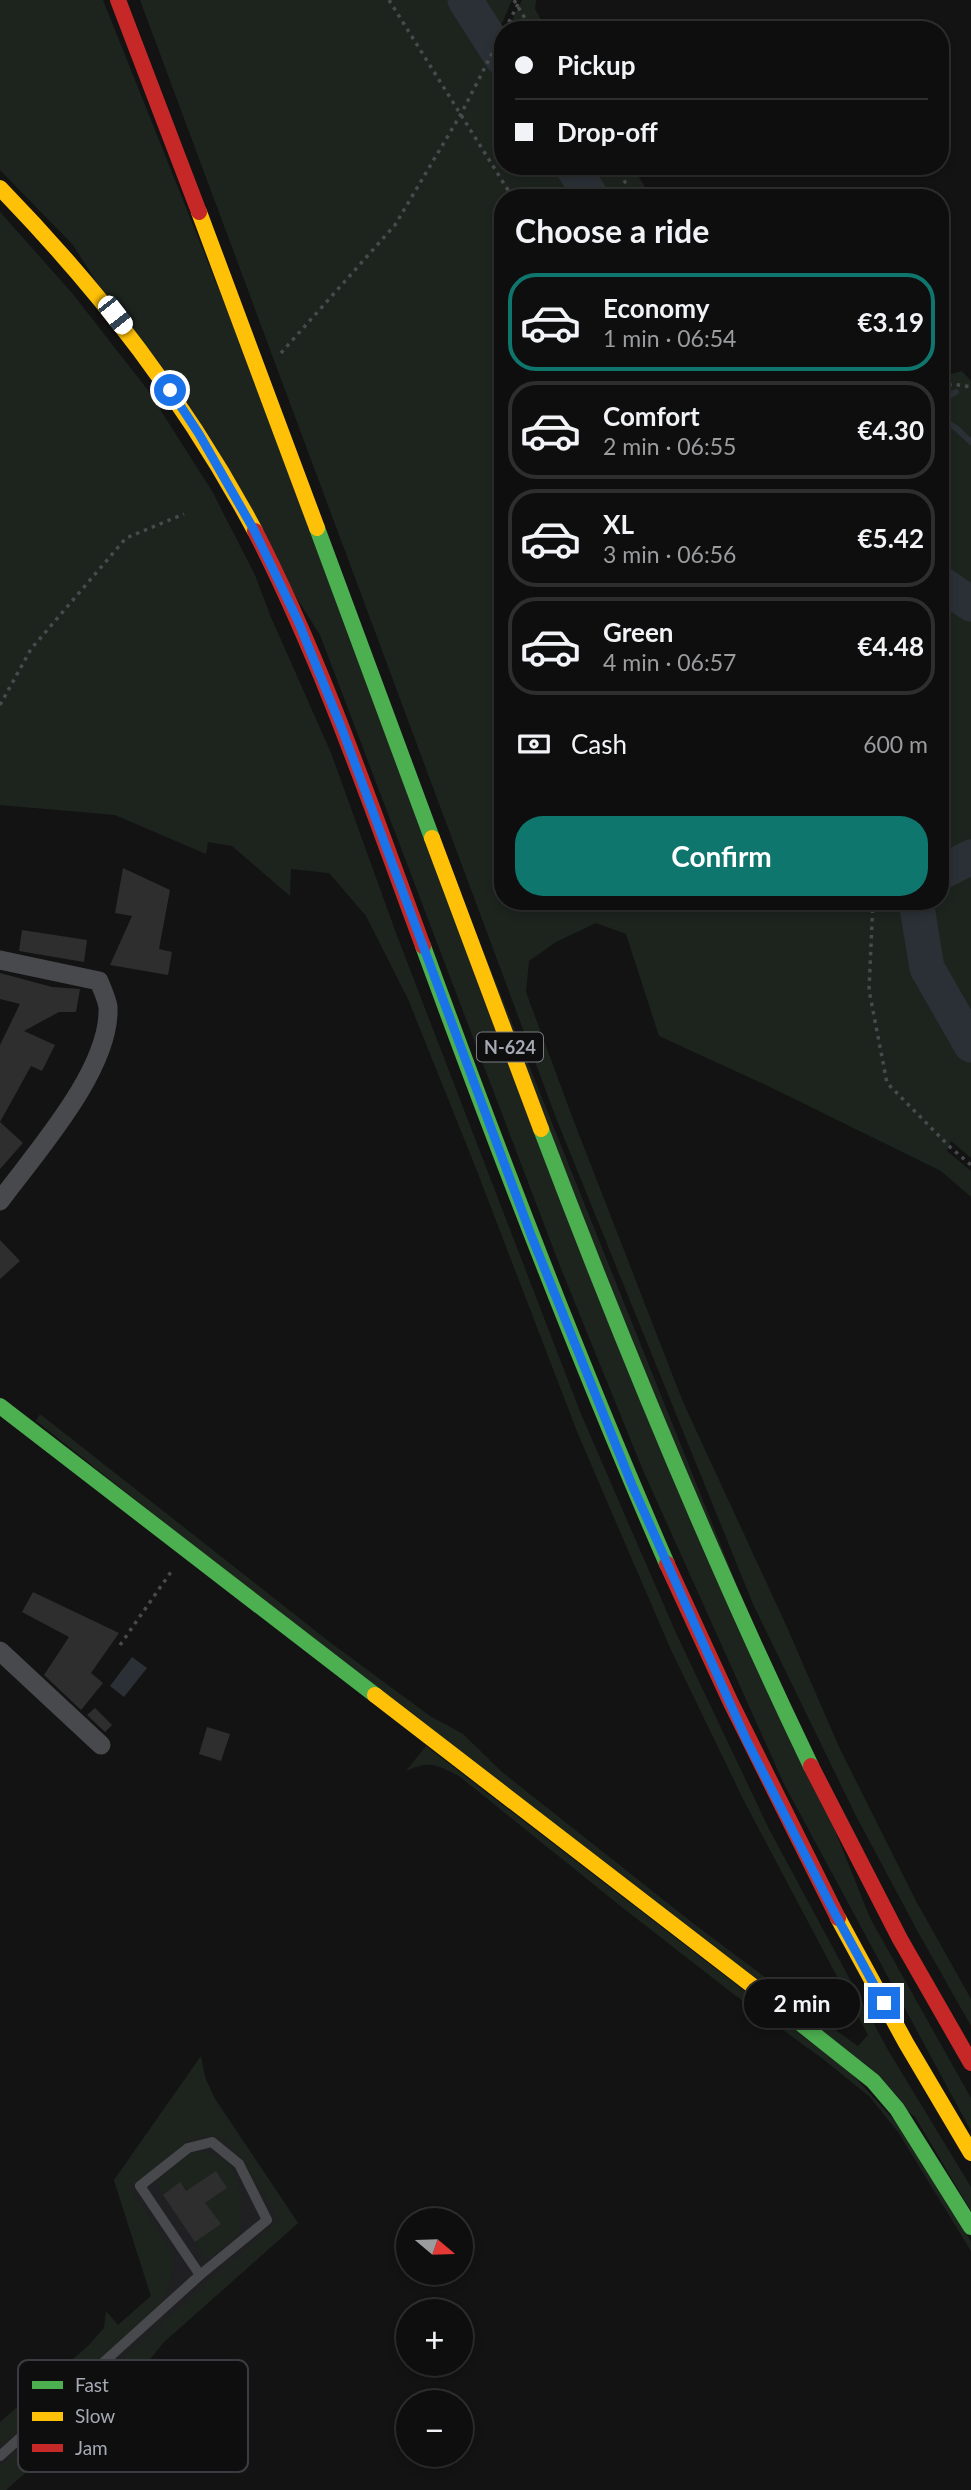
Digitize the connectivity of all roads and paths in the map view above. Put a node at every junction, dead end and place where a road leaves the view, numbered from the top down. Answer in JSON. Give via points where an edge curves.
{"nodes":[{"id":1,"x":118,"y":0,"type":"edge"},
{"id":2,"x":389,"y":0,"type":"edge"},
{"id":3,"x":514,"y":0,"type":"edge"},
{"id":4,"x":520,"y":0,"type":"edge"},
{"id":5,"x":517,"y":5,"type":"junction"},
{"id":6,"x":509,"y":21,"type":"edge"},
{"id":7,"x":527,"y":21,"type":"edge"},
{"id":8,"x":494,"y":51,"type":"edge"},
{"id":9,"x":461,"y":114,"type":"junction"},
{"id":10,"x":494,"y":167,"type":"edge"},
{"id":11,"x":0,"y":188,"type":"edge"},
{"id":12,"x":260,"y":377,"type":"junction"},
{"id":13,"x":949,"y":385,"type":"edge"},
{"id":14,"x":971,"y":387,"type":"edge"},
{"id":15,"x":184,"y":514,"type":"dead end"},
{"id":16,"x":0,"y":705,"type":"edge"},
{"id":17,"x":873,"y":910,"type":"edge"},
{"id":18,"x":0,"y":960,"type":"edge"},
{"id":19,"x":971,"y":1165,"type":"edge"},
{"id":20,"x":1,"y":1198,"type":"edge"},
{"id":21,"x":0,"y":1406,"type":"edge"},
{"id":22,"x":187,"y":1550,"type":"junction"},
{"id":23,"x":120,"y":1645,"type":"dead end"},
{"id":24,"x":0,"y":1651,"type":"edge"},
{"id":25,"x":101,"y":1745,"type":"dead end"},
{"id":26,"x":971,"y":2063,"type":"edge"},
{"id":27,"x":971,"y":2153,"type":"edge"},
{"id":28,"x":971,"y":2227,"type":"edge"},
{"id":29,"x":200,"y":2275,"type":"junction"},
{"id":30,"x":106,"y":2360,"type":"edge"},
{"id":31,"x":18,"y":2440,"type":"edge"},
{"id":32,"x":0,"y":2456,"type":"edge"}],
"edges":[{"from":1,"to":12,"type":"main road","number":"N-624"},
{"from":2,"to":9,"type":"path"},
{"from":3,"to":5,"type":"path"},
{"from":4,"to":5,"type":"path"},
{"from":5,"to":6,"type":"path"},
{"from":5,"to":7,"type":"path"},
{"from":8,"to":9,"type":"path"},
{"from":9,"to":10,"type":"path"},
{"from":9,"to":12,"type":"path","via":[[395,225]]},
{"from":11,"to":27,"type":"main road","number":"N-624","via":[[101,297],[156,369],[254,530],[342,729],[531,1235],[632,1485],[759,1766],[923,2073]]},
{"from":12,"to":26,"type":"main road","number":"N-624","via":[[579,1230],[690,1501],[798,1739],[874,1891]]},
{"from":13,"to":14,"type":"path"},
{"from":15,"to":16,"type":"path","via":[[126,537],[31,649]]},
{"from":17,"to":19,"type":"path","via":[[869,989],[887,1083]]},
{"from":18,"to":20,"type":"street","via":[[99,981],[108,1006],[102,1048],[80,1094]]},
{"from":21,"to":22,"type":"main road"},
{"from":22,"to":23,"type":"path"},
{"from":22,"to":28,"type":"main road","via":[[873,2081],[897,2109]]},
{"from":24,"to":25,"type":"street"},
{"from":29,"to":29,"type":"lane","via":[[267,2220],[239,2164],[212,2142],[188,2148],[140,2186]]},
{"from":29,"to":30,"type":"lane"},
{"from":31,"to":32,"type":"lane"}]}
